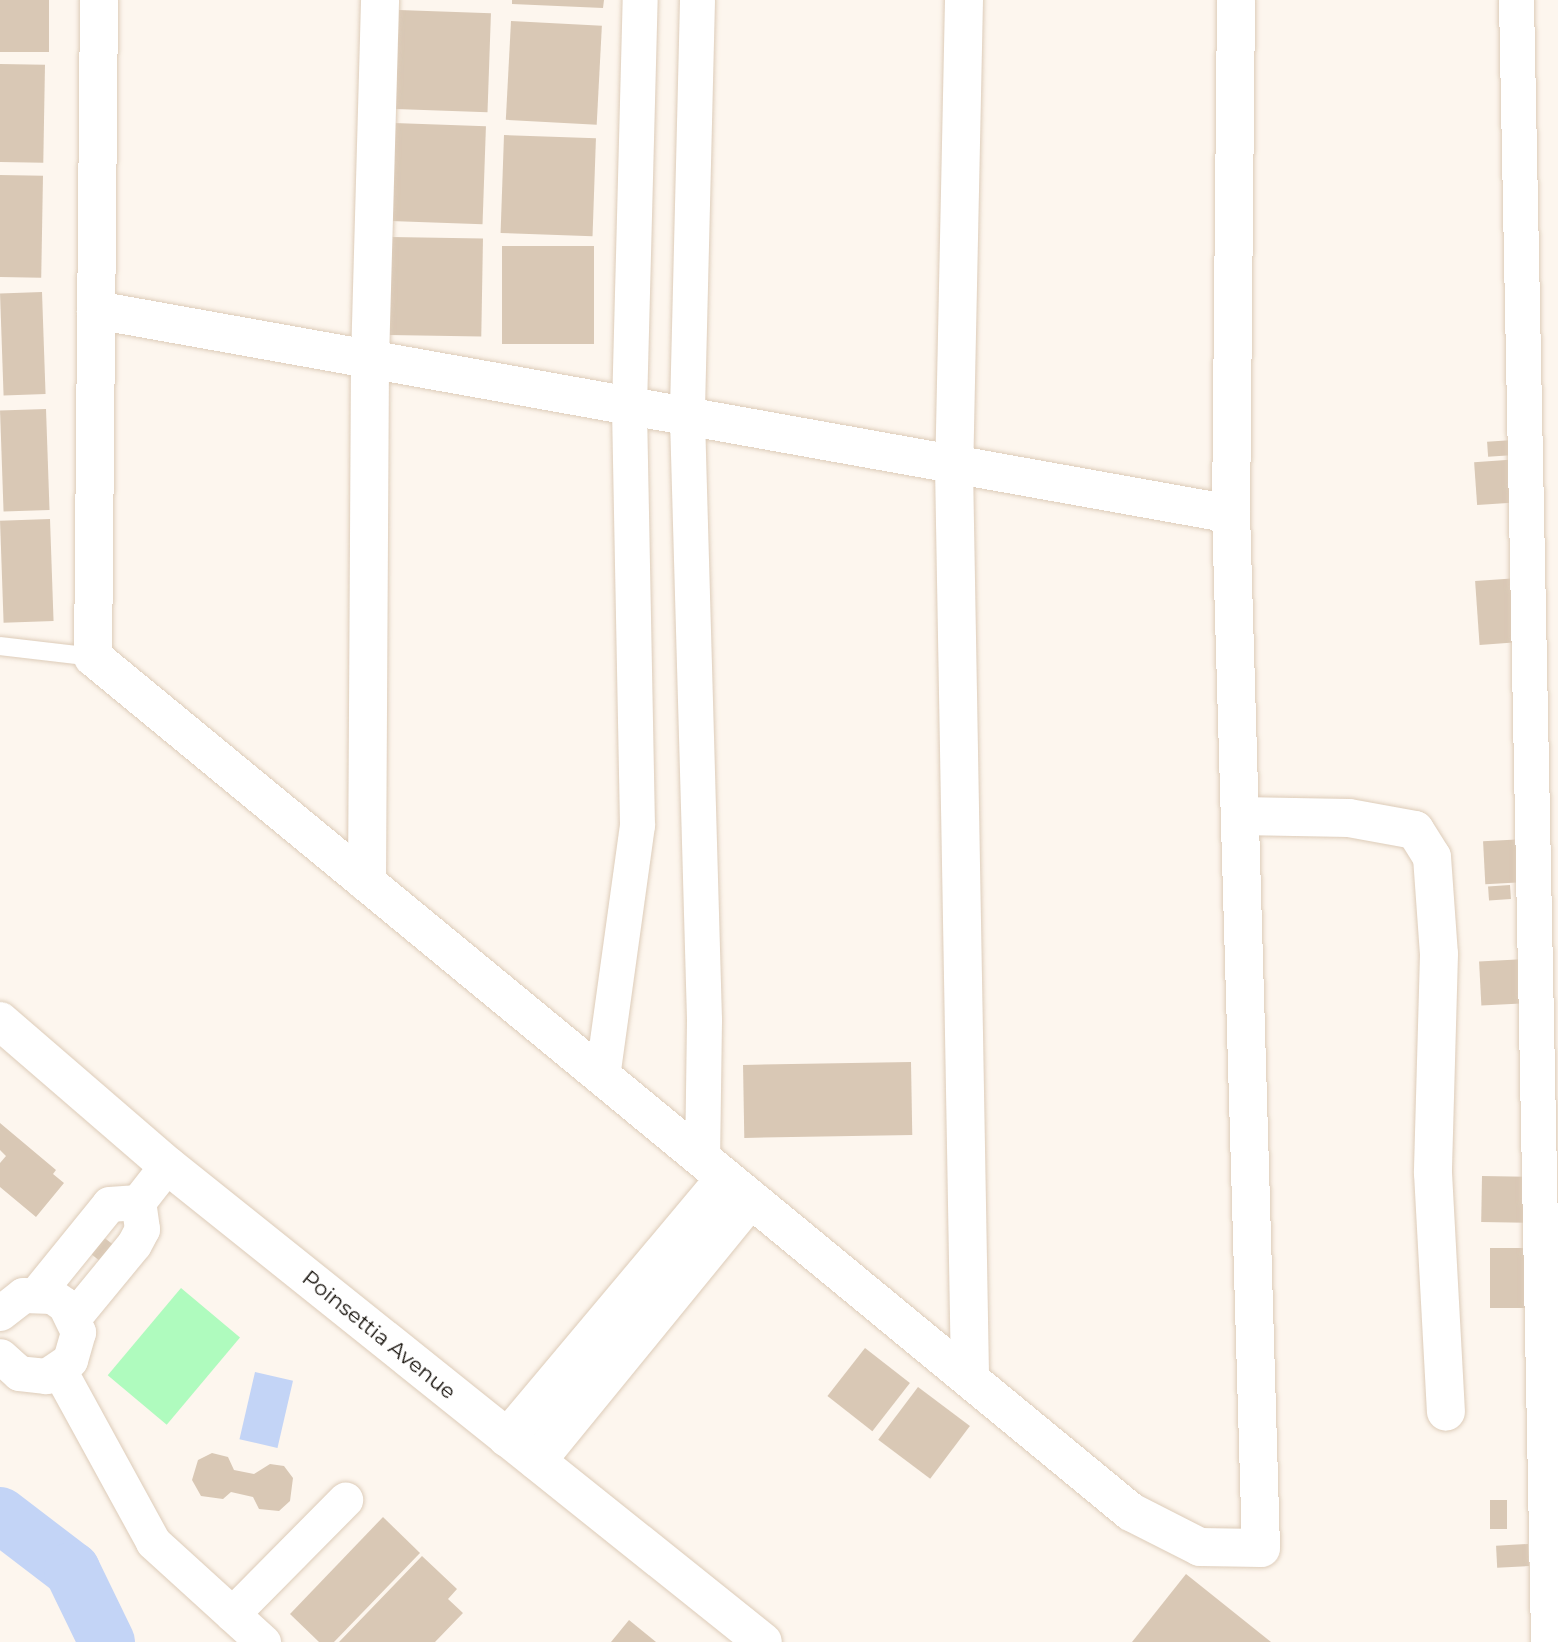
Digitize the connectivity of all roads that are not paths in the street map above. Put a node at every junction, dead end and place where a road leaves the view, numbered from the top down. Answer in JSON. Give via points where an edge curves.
{"nodes":[{"id":1,"x":99,"y":0,"type":"edge"},
{"id":2,"x":380,"y":0,"type":"edge"},
{"id":3,"x":640,"y":0,"type":"edge"},
{"id":4,"x":696,"y":0,"type":"edge"},
{"id":5,"x":964,"y":0,"type":"edge"},
{"id":6,"x":1236,"y":0,"type":"edge"},
{"id":7,"x":1516,"y":0,"type":"edge"},
{"id":8,"x":96,"y":310,"type":"junction"},
{"id":9,"x":370,"y":360,"type":"junction"},
{"id":10,"x":629,"y":407,"type":"junction"},
{"id":11,"x":687,"y":418,"type":"junction"},
{"id":12,"x":954,"y":467,"type":"junction"},
{"id":13,"x":1231,"y":514,"type":"junction"},
{"id":14,"x":0,"y":646,"type":"edge"},
{"id":15,"x":93,"y":657,"type":"junction"},
{"id":16,"x":1543,"y":703,"type":"edge"},
{"id":17,"x":1240,"y":816,"type":"junction"},
{"id":18,"x":367,"y":883,"type":"junction"},
{"id":19,"x":0,"y":1021,"type":"edge"},
{"id":20,"x":602,"y":1077,"type":"junction"},
{"id":21,"x":167,"y":1165,"type":"junction"},
{"id":22,"x":726,"y":1179,"type":"junction"},
{"id":23,"x":138,"y":1202,"type":"junction"},
{"id":24,"x":37,"y":1293,"type":"junction"},
{"id":25,"x":0,"y":1313,"type":"edge"},
{"id":26,"x":74,"y":1317,"type":"junction"},
{"id":27,"x":616,"y":1337,"type":"junction"},
{"id":28,"x":0,"y":1356,"type":"edge"},
{"id":29,"x":59,"y":1370,"type":"junction"},
{"id":30,"x":970,"y":1379,"type":"junction"},
{"id":31,"x":1446,"y":1412,"type":"dead end"},
{"id":32,"x":507,"y":1438,"type":"junction"},
{"id":33,"x":537,"y":1461,"type":"junction"},
{"id":34,"x":345,"y":1500,"type":"dead end"},
{"id":35,"x":232,"y":1614,"type":"junction"},
{"id":36,"x":263,"y":1642,"type":"edge"},
{"id":37,"x":763,"y":1642,"type":"edge"},
{"id":38,"x":1548,"y":1642,"type":"edge"}],
"edges":[{"from":1,"to":8,"type":"street"},
{"from":2,"to":9,"type":"street"},
{"from":3,"to":10,"type":"street"},
{"from":4,"to":11,"type":"street"},
{"from":5,"to":12,"type":"street"},
{"from":6,"to":13,"type":"street"},
{"from":7,"to":16,"type":"street"},
{"from":8,"to":9,"type":"street"},
{"from":8,"to":15,"type":"street"},
{"from":9,"to":10,"type":"street"},
{"from":9,"to":18,"type":"street"},
{"from":10,"to":11,"type":"street"},
{"from":10,"to":20,"type":"street","via":[[638,825]]},
{"from":11,"to":12,"type":"street"},
{"from":11,"to":22,"type":"street","via":[[704,1020]]},
{"from":12,"to":13,"type":"street"},
{"from":12,"to":30,"type":"street"},
{"from":13,"to":17,"type":"street"},
{"from":14,"to":15,"type":"lane"},
{"from":15,"to":18,"type":"street"},
{"from":16,"to":38,"type":"street"},
{"from":17,"to":30,"type":"street","via":[[1261,1548],[1200,1547],[1131,1512]]},
{"from":17,"to":31,"type":"street","via":[[1349,818],[1415,830],[1432,857],[1439,954],[1433,1173]]},
{"from":18,"to":20,"type":"street"},
{"from":19,"to":21,"type":"street","name":"Poinsettia Avenue"},
{"from":20,"to":22,"type":"street"},
{"from":21,"to":23,"type":"street"},
{"from":21,"to":32,"type":"street","name":"Poinsettia Avenue"},
{"from":22,"to":27,"type":"street"},
{"from":22,"to":30,"type":"street"},
{"from":23,"to":24,"type":"street","via":[[109,1204]]},
{"from":23,"to":26,"type":"street","via":[[142,1229],[134,1244]]},
{"from":24,"to":25,"type":"street","via":[[23,1295]]},
{"from":24,"to":26,"type":"street","via":[[52,1296]]},
{"from":26,"to":29,"type":"street","via":[[76,1347]]},
{"from":27,"to":32,"type":"street"},
{"from":27,"to":33,"type":"street"},
{"from":28,"to":29,"type":"street","via":[[19,1373],[32,1377]]},
{"from":29,"to":35,"type":"street","via":[[153,1542]]},
{"from":32,"to":33,"type":"street","name":"Poinsettia Avenue"},
{"from":33,"to":37,"type":"street","name":"Poinsettia Avenue"},
{"from":34,"to":35,"type":"street"},
{"from":35,"to":36,"type":"street"}]}
